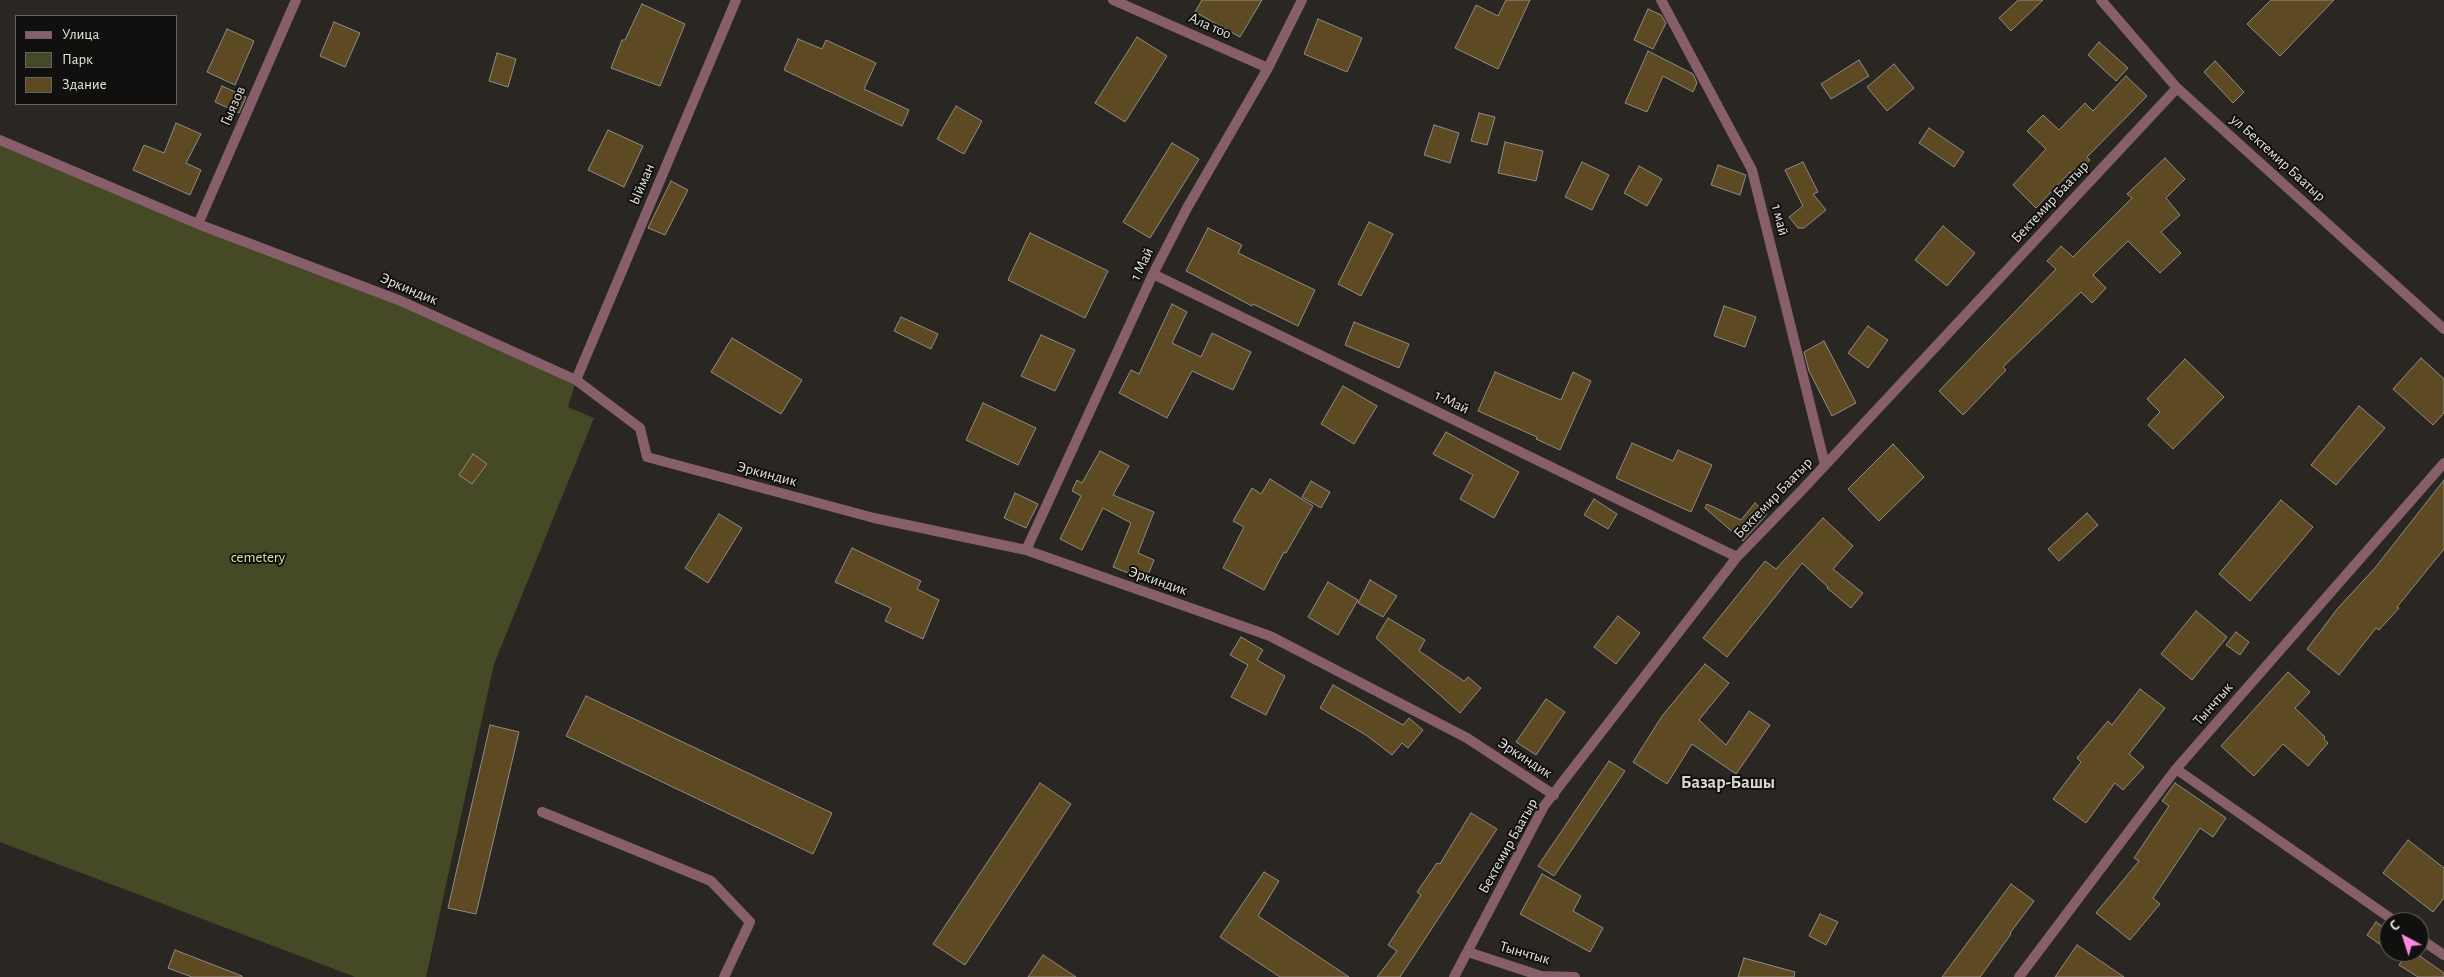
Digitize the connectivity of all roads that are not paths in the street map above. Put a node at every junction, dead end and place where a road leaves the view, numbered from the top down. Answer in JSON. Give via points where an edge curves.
{"nodes":[{"id":1,"x":296,"y":0,"type":"edge"},
{"id":2,"x":736,"y":0,"type":"edge"},
{"id":3,"x":1114,"y":0,"type":"edge"},
{"id":4,"x":1302,"y":0,"type":"edge"},
{"id":5,"x":1661,"y":0,"type":"edge"},
{"id":6,"x":2101,"y":0,"type":"edge"},
{"id":7,"x":1268,"y":68,"type":"junction"},
{"id":8,"x":2177,"y":88,"type":"junction"},
{"id":9,"x":0,"y":140,"type":"edge"},
{"id":10,"x":198,"y":224,"type":"junction"},
{"id":11,"x":1153,"y":274,"type":"junction"},
{"id":12,"x":2444,"y":328,"type":"edge"},
{"id":13,"x":576,"y":380,"type":"junction"},
{"id":14,"x":2444,"y":463,"type":"edge"},
{"id":15,"x":1825,"y":465,"type":"junction"},
{"id":16,"x":1026,"y":550,"type":"junction"},
{"id":17,"x":1737,"y":557,"type":"junction"},
{"id":18,"x":2176,"y":769,"type":"junction"},
{"id":19,"x":1554,"y":795,"type":"junction"},
{"id":20,"x":542,"y":812,"type":"dead end"},
{"id":21,"x":2382,"y":912,"type":"edge"},
{"id":22,"x":2429,"y":945,"type":"edge"},
{"id":23,"x":1468,"y":952,"type":"junction"},
{"id":24,"x":2444,"y":955,"type":"edge"},
{"id":25,"x":724,"y":977,"type":"edge"},
{"id":26,"x":1454,"y":977,"type":"edge"},
{"id":27,"x":1575,"y":977,"type":"edge"},
{"id":28,"x":2019,"y":977,"type":"edge"}],
"edges":[{"from":1,"to":10,"type":"street","name":"Гыязов"},
{"from":2,"to":13,"type":"street","name":"Ыйман"},
{"from":3,"to":7,"type":"street","name":"Ала тоо"},
{"from":4,"to":7,"type":"street","name":"1 Май"},
{"from":5,"to":15,"type":"street","name":"1 май","via":[[1752,170]]},
{"from":6,"to":8,"type":"street","name":"ул Бектемир Баатыр"},
{"from":7,"to":11,"type":"street","name":"1 Май"},
{"from":8,"to":12,"type":"street","name":"ул Бектемир Баатыр"},
{"from":8,"to":15,"type":"street","name":"Бектемир Баатыр"},
{"from":9,"to":10,"type":"street","name":"Эркиндик"},
{"from":10,"to":13,"type":"street","name":"Эркиндик","via":[[402,301]]},
{"from":11,"to":16,"type":"street","name":"1 Май"},
{"from":11,"to":17,"type":"street","name":"1-Май"},
{"from":13,"to":16,"type":"street","name":"Эркиндик","via":[[640,428],[646,457],[874,518]]},
{"from":14,"to":18,"type":"street","name":"Тынчтык"},
{"from":15,"to":17,"type":"street","name":"Бектемир Баатыр"},
{"from":16,"to":19,"type":"street","name":"Эркиндик","via":[[1270,636],[1466,738]]},
{"from":17,"to":19,"type":"street","name":"Бектемир Баатыр"},
{"from":18,"to":21,"type":"street"},
{"from":18,"to":28,"type":"street","name":"Тынчтык"},
{"from":19,"to":23,"type":"street","name":"Бектемир Баатыр","via":[[1544,806]]},
{"from":20,"to":25,"type":"street","via":[[711,881],[750,922]]},
{"from":22,"to":24,"type":"street"},
{"from":23,"to":26,"type":"street","name":"Бектемир Баатыр"},
{"from":23,"to":27,"type":"street","name":"Тынчтык","via":[[1542,976]]}]}
